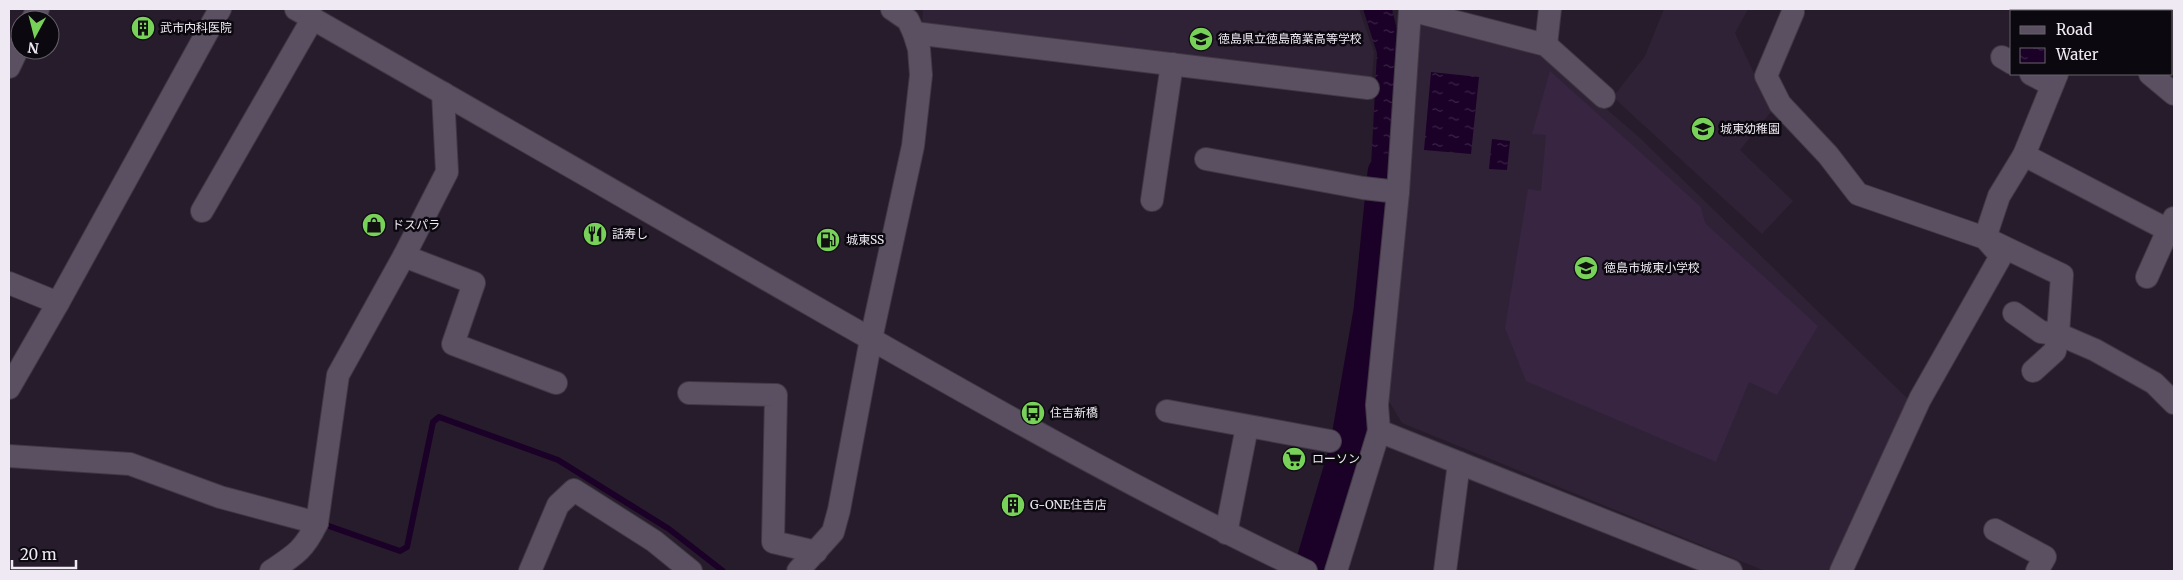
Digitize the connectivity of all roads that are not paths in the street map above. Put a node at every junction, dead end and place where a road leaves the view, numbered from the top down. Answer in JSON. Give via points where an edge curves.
{"nodes":[{"id":1,"x":220,"y":9,"type":"edge"},
{"id":2,"x":892,"y":9,"type":"edge"},
{"id":3,"x":1550,"y":9,"type":"edge"},
{"id":4,"x":1406,"y":10,"type":"edge"},
{"id":5,"x":1793,"y":12,"type":"dead end"},
{"id":6,"x":304,"y":14,"type":"edge"},
{"id":7,"x":914,"y":33,"type":"junction"},
{"id":8,"x":1546,"y":45,"type":"junction"},
{"id":9,"x":1172,"y":64,"type":"junction"},
{"id":10,"x":2037,"y":75,"type":"edge"},
{"id":11,"x":2151,"y":75,"type":"edge"},
{"id":12,"x":2055,"y":79,"type":"edge"},
{"id":13,"x":1368,"y":88,"type":"dead end"},
{"id":14,"x":443,"y":93,"type":"junction"},
{"id":15,"x":2174,"y":94,"type":"edge"},
{"id":16,"x":1604,"y":97,"type":"dead end"},
{"id":17,"x":2024,"y":155,"type":"junction"},
{"id":18,"x":1206,"y":159,"type":"dead end"},
{"id":19,"x":1395,"y":191,"type":"junction"},
{"id":20,"x":1152,"y":200,"type":"dead end"},
{"id":21,"x":202,"y":211,"type":"dead end"},
{"id":22,"x":2171,"y":224,"type":"edge"},
{"id":23,"x":1985,"y":238,"type":"junction"},
{"id":24,"x":404,"y":256,"type":"junction"},
{"id":25,"x":2147,"y":278,"type":"dead end"},
{"id":26,"x":9,"y":284,"type":"edge"},
{"id":27,"x":58,"y":303,"type":"junction"},
{"id":28,"x":2014,"y":313,"type":"dead end"},
{"id":29,"x":2058,"y":334,"type":"junction"},
{"id":30,"x":871,"y":339,"type":"junction"},
{"id":31,"x":2033,"y":371,"type":"dead end"},
{"id":32,"x":556,"y":383,"type":"dead end"},
{"id":33,"x":9,"y":388,"type":"edge"},
{"id":34,"x":689,"y":393,"type":"dead end"},
{"id":35,"x":2174,"y":403,"type":"edge"},
{"id":36,"x":1167,"y":412,"type":"dead end"},
{"id":37,"x":1247,"y":427,"type":"junction"},
{"id":38,"x":1379,"y":431,"type":"junction"},
{"id":39,"x":1330,"y":441,"type":"dead end"},
{"id":40,"x":9,"y":456,"type":"edge"},
{"id":41,"x":1459,"y":463,"type":"junction"},
{"id":42,"x":317,"y":523,"type":"junction"},
{"id":43,"x":1995,"y":530,"type":"dead end"},
{"id":44,"x":1226,"y":533,"type":"junction"},
{"id":45,"x":816,"y":552,"type":"junction"},
{"id":46,"x":271,"y":571,"type":"edge"},
{"id":47,"x":530,"y":571,"type":"edge"},
{"id":48,"x":691,"y":571,"type":"edge"},
{"id":49,"x":798,"y":571,"type":"edge"},
{"id":50,"x":1306,"y":571,"type":"edge"},
{"id":51,"x":1336,"y":571,"type":"edge"},
{"id":52,"x":1445,"y":571,"type":"edge"},
{"id":53,"x":1731,"y":571,"type":"edge"},
{"id":54,"x":1841,"y":571,"type":"edge"},
{"id":55,"x":2037,"y":571,"type":"edge"}],
"edges":[{"from":1,"to":27,"type":"street"},
{"from":2,"to":7,"type":"street","via":[[908,20]]},
{"from":3,"to":8,"type":"street"},
{"from":4,"to":8,"type":"street"},
{"from":4,"to":19,"type":"street"},
{"from":5,"to":23,"type":"street","via":[[1766,76],[1780,104],[1828,155],[1858,194]]},
{"from":6,"to":14,"type":"street"},
{"from":6,"to":21,"type":"street"},
{"from":7,"to":9,"type":"street"},
{"from":7,"to":30,"type":"street","via":[[921,75],[913,146]]},
{"from":8,"to":16,"type":"street"},
{"from":9,"to":13,"type":"street"},
{"from":9,"to":20,"type":"street"},
{"from":10,"to":12,"type":"street"},
{"from":11,"to":15,"type":"street"},
{"from":12,"to":17,"type":"street"},
{"from":14,"to":24,"type":"street","via":[[448,172]]},
{"from":14,"to":30,"type":"street"},
{"from":17,"to":22,"type":"street"},
{"from":17,"to":23,"type":"street","via":[[1999,196]]},
{"from":18,"to":19,"type":"street","via":[[1368,189]]},
{"from":19,"to":38,"type":"street","via":[[1377,405]]},
{"from":22,"to":25,"type":"street"},
{"from":23,"to":29,"type":"street","via":[[2062,275]]},
{"from":23,"to":54,"type":"street","via":[[2001,256],[1920,400]]},
{"from":24,"to":32,"type":"street","via":[[474,283],[453,344]]},
{"from":24,"to":42,"type":"street","via":[[338,375]]},
{"from":26,"to":27,"type":"street"},
{"from":27,"to":33,"type":"street"},
{"from":28,"to":29,"type":"street","via":[[2041,332]]},
{"from":29,"to":31,"type":"street","via":[[2055,351]]},
{"from":29,"to":35,"type":"street","via":[[2095,350],[2154,383]]},
{"from":30,"to":44,"type":"street"},
{"from":30,"to":45,"type":"street","via":[[839,510],[833,532]]},
{"from":34,"to":45,"type":"street","via":[[776,395],[773,542]]},
{"from":36,"to":37,"type":"street"},
{"from":37,"to":39,"type":"street"},
{"from":37,"to":44,"type":"street"},
{"from":38,"to":41,"type":"street"},
{"from":38,"to":51,"type":"street"},
{"from":40,"to":42,"type":"street","via":[[130,464],[220,497]]},
{"from":41,"to":52,"type":"street"},
{"from":41,"to":53,"type":"street"},
{"from":42,"to":46,"type":"street","via":[[308,542]]},
{"from":43,"to":55,"type":"street","via":[[2045,557]]},
{"from":44,"to":50,"type":"street"},
{"from":45,"to":49,"type":"street"},
{"from":47,"to":48,"type":"street","via":[[558,505],[574,490],[654,541]]}]}
